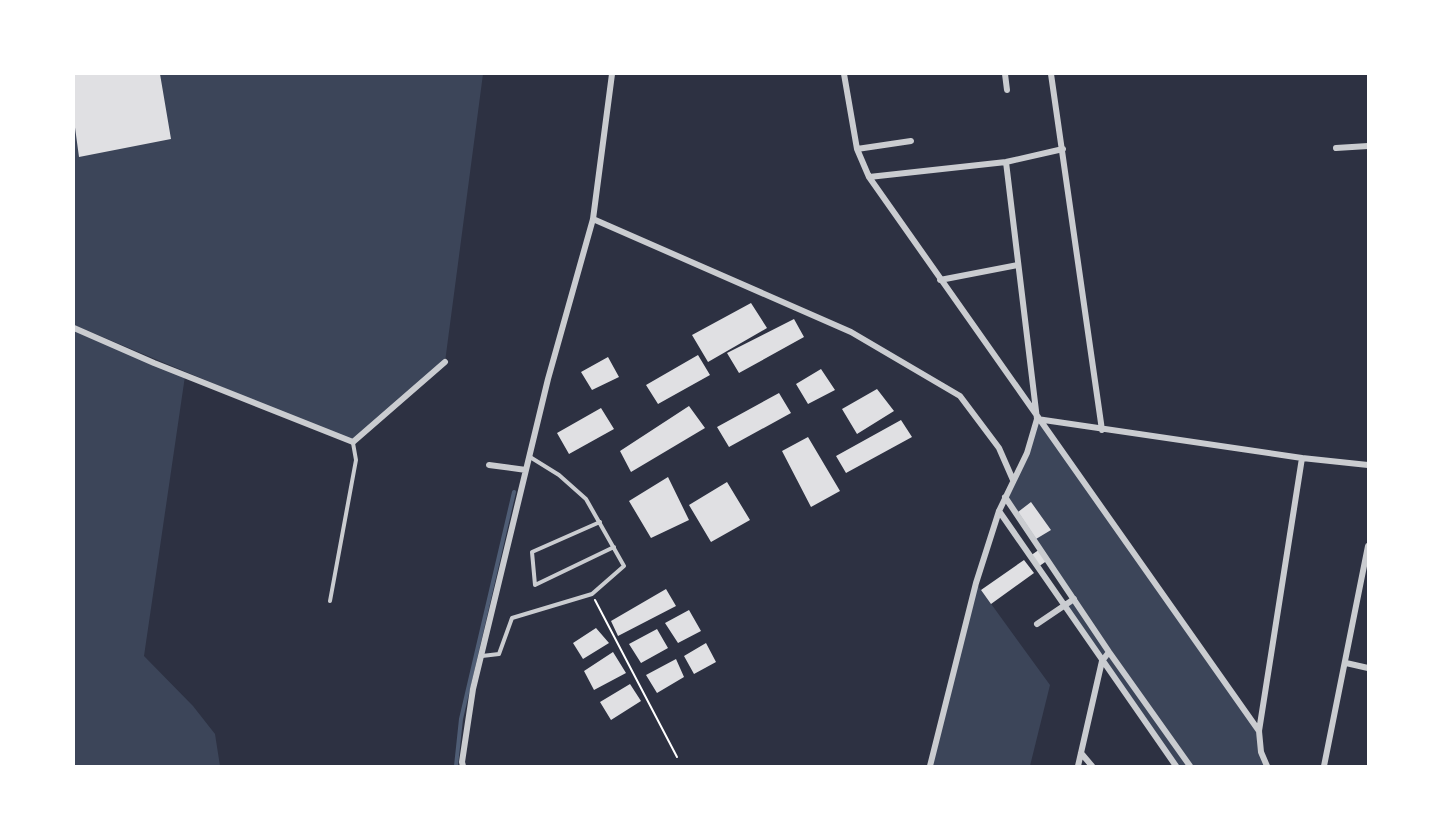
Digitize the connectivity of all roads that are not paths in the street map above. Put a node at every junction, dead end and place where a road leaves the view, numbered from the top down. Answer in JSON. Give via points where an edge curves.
{"nodes":[{"id":1,"x":612,"y":74,"type":"edge"},
{"id":2,"x":844,"y":74,"type":"edge"},
{"id":3,"x":1005,"y":74,"type":"edge"},
{"id":4,"x":1051,"y":74,"type":"edge"},
{"id":5,"x":1007,"y":90,"type":"dead end"},
{"id":6,"x":911,"y":141,"type":"dead end"},
{"id":7,"x":1368,"y":146,"type":"edge"},
{"id":8,"x":1336,"y":148,"type":"dead end"},
{"id":9,"x":857,"y":149,"type":"junction"},
{"id":10,"x":1063,"y":149,"type":"junction"},
{"id":11,"x":1006,"y":162,"type":"junction"},
{"id":12,"x":869,"y":177,"type":"junction"},
{"id":13,"x":593,"y":219,"type":"junction"},
{"id":14,"x":1018,"y":265,"type":"junction"},
{"id":15,"x":940,"y":280,"type":"junction"},
{"id":16,"x":74,"y":328,"type":"edge"},
{"id":17,"x":445,"y":362,"type":"dead end"},
{"id":18,"x":1038,"y":419,"type":"junction"},
{"id":19,"x":1102,"y":430,"type":"junction"},
{"id":20,"x":353,"y":442,"type":"junction"},
{"id":21,"x":530,"y":457,"type":"junction"},
{"id":22,"x":1302,"y":458,"type":"junction"},
{"id":23,"x":489,"y":465,"type":"dead end"},
{"id":24,"x":1368,"y":465,"type":"edge"},
{"id":25,"x":526,"y":470,"type":"junction"},
{"id":26,"x":1013,"y":480,"type":"junction"},
{"id":27,"x":1005,"y":497,"type":"junction"},
{"id":28,"x":999,"y":511,"type":"junction"},
{"id":29,"x":600,"y":522,"type":"junction"},
{"id":30,"x":1368,"y":546,"type":"edge"},
{"id":31,"x":614,"y":548,"type":"junction"},
{"id":32,"x":1074,"y":599,"type":"junction"},
{"id":33,"x":330,"y":601,"type":"dead end"},
{"id":34,"x":1064,"y":606,"type":"junction"},
{"id":35,"x":1037,"y":624,"type":"dead end"},
{"id":36,"x":1110,"y":652,"type":"junction"},
{"id":37,"x":482,"y":656,"type":"junction"},
{"id":38,"x":1102,"y":661,"type":"junction"},
{"id":39,"x":1346,"y":663,"type":"junction"},
{"id":40,"x":1368,"y":668,"type":"edge"},
{"id":41,"x":1259,"y":732,"type":"junction"},
{"id":42,"x":1081,"y":753,"type":"junction"},
{"id":43,"x":463,"y":766,"type":"edge"},
{"id":44,"x":930,"y":766,"type":"edge"},
{"id":45,"x":1078,"y":766,"type":"edge"},
{"id":46,"x":1092,"y":766,"type":"edge"},
{"id":47,"x":1176,"y":766,"type":"edge"},
{"id":48,"x":1190,"y":766,"type":"edge"},
{"id":49,"x":1267,"y":766,"type":"edge"},
{"id":50,"x":1324,"y":766,"type":"edge"}],
"edges":[{"from":1,"to":13,"type":"street"},
{"from":2,"to":9,"type":"street"},
{"from":3,"to":5,"type":"street"},
{"from":4,"to":10,"type":"street"},
{"from":6,"to":9,"type":"street"},
{"from":7,"to":8,"type":"street"},
{"from":9,"to":12,"type":"street"},
{"from":10,"to":11,"type":"street"},
{"from":10,"to":19,"type":"street"},
{"from":11,"to":12,"type":"street"},
{"from":11,"to":14,"type":"street"},
{"from":12,"to":15,"type":"street"},
{"from":13,"to":21,"type":"street"},
{"from":13,"to":26,"type":"street","via":[[851,332],[960,396],[999,448]]},
{"from":14,"to":15,"type":"street"},
{"from":14,"to":18,"type":"street"},
{"from":15,"to":18,"type":"street"},
{"from":16,"to":20,"type":"street"},
{"from":17,"to":20,"type":"street"},
{"from":18,"to":19,"type":"street"},
{"from":18,"to":26,"type":"street"},
{"from":18,"to":41,"type":"street"},
{"from":19,"to":22,"type":"street"},
{"from":20,"to":33,"type":"lane","via":[[356,460]]},
{"from":21,"to":25,"type":"street"},
{"from":21,"to":29,"type":"lane","via":[[560,475],[586,499]]},
{"from":22,"to":24,"type":"street"},
{"from":22,"to":41,"type":"street"},
{"from":23,"to":25,"type":"street"},
{"from":25,"to":37,"type":"street"},
{"from":26,"to":27,"type":"street"},
{"from":27,"to":28,"type":"street"},
{"from":27,"to":32,"type":"street"},
{"from":28,"to":34,"type":"street"},
{"from":28,"to":44,"type":"street","via":[[976,583]]},
{"from":29,"to":31,"type":"lane"},
{"from":29,"to":31,"type":"lane","via":[[532,552],[535,585]]},
{"from":30,"to":39,"type":"street"},
{"from":31,"to":37,"type":"lane","via":[[624,566],[592,594],[512,618],[499,654]]},
{"from":32,"to":34,"type":"street"},
{"from":32,"to":36,"type":"street"},
{"from":34,"to":35,"type":"street"},
{"from":34,"to":38,"type":"street"},
{"from":36,"to":38,"type":"street"},
{"from":36,"to":48,"type":"street"},
{"from":37,"to":43,"type":"street","via":[[473,689]]},
{"from":38,"to":42,"type":"street"},
{"from":38,"to":47,"type":"street"},
{"from":39,"to":40,"type":"street"},
{"from":39,"to":50,"type":"street"},
{"from":41,"to":49,"type":"street"},
{"from":42,"to":45,"type":"street"},
{"from":42,"to":46,"type":"street"}]}
